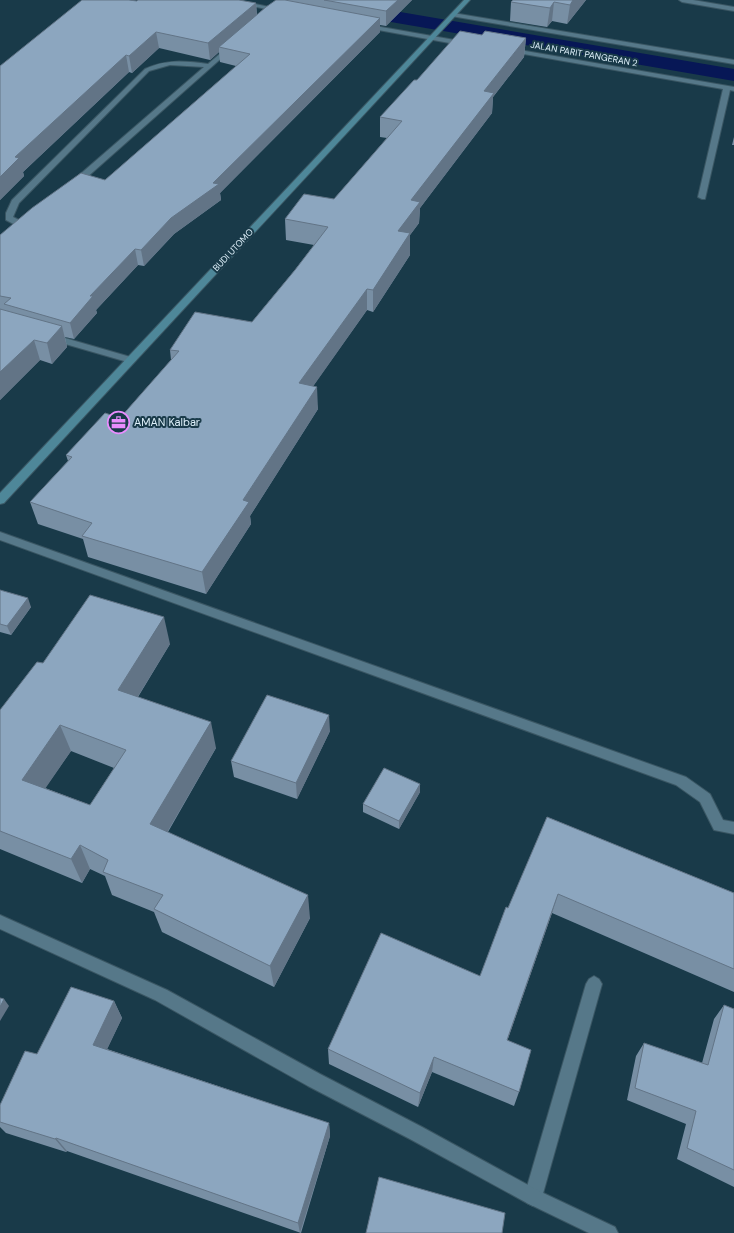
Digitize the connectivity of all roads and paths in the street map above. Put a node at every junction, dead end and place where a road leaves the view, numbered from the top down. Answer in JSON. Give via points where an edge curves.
{"nodes":[{"id":1,"x":226,"y":0,"type":"edge"},
{"id":2,"x":467,"y":0,"type":"edge"},
{"id":3,"x":682,"y":0,"type":"edge"},
{"id":4,"x":734,"y":9,"type":"edge"},
{"id":5,"x":291,"y":12,"type":"edge"},
{"id":6,"x":453,"y":15,"type":"junction"},
{"id":7,"x":361,"y":25,"type":"edge"},
{"id":8,"x":433,"y":35,"type":"junction"},
{"id":9,"x":240,"y":40,"type":"edge"},
{"id":10,"x":470,"y":44,"type":"edge"},
{"id":11,"x":501,"y":49,"type":"edge"},
{"id":12,"x":734,"y":62,"type":"edge"},
{"id":13,"x":210,"y":66,"type":"junction"},
{"id":14,"x":731,"y":89,"type":"edge"},
{"id":15,"x":67,"y":191,"type":"edge"},
{"id":16,"x":702,"y":197,"type":"dead end"},
{"id":17,"x":26,"y":227,"type":"edge"},
{"id":18,"x":38,"y":334,"type":"edge"},
{"id":19,"x":131,"y":360,"type":"junction"},
{"id":20,"x":0,"y":500,"type":"edge"},
{"id":21,"x":0,"y":536,"type":"edge"},
{"id":22,"x":734,"y":828,"type":"edge"},
{"id":23,"x":0,"y":922,"type":"edge"},
{"id":24,"x":594,"y":984,"type":"dead end"},
{"id":25,"x":533,"y":1197,"type":"junction"},
{"id":26,"x":609,"y":1233,"type":"edge"}],
"edges":[{"from":1,"to":5,"type":"street","via":[[272,12]]},
{"from":2,"to":6,"type":"street","name":"BUDI UTOMO"},
{"from":3,"to":4,"type":"street"},
{"from":6,"to":8,"type":"street","name":"BUDI UTOMO"},
{"from":6,"to":12,"type":"street"},
{"from":7,"to":8,"type":"street"},
{"from":8,"to":10,"type":"street"},
{"from":8,"to":19,"type":"street","name":"BUDI UTOMO"},
{"from":9,"to":13,"type":"street"},
{"from":11,"to":14,"type":"street","name":"JALAN PARIT PANGERAN 2"},
{"from":13,"to":15,"type":"street"},
{"from":13,"to":17,"type":"street","via":[[172,63],[156,65],[147,70],[15,202],[10,218]]},
{"from":14,"to":16,"type":"street"},
{"from":18,"to":19,"type":"street"},
{"from":19,"to":20,"type":"street","name":"BUDI UTOMO"},
{"from":21,"to":22,"type":"street","via":[[681,781],[705,798],[719,826]]},
{"from":23,"to":25,"type":"street","via":[[161,995]]},
{"from":24,"to":25,"type":"street"},
{"from":25,"to":26,"type":"street"}]}
